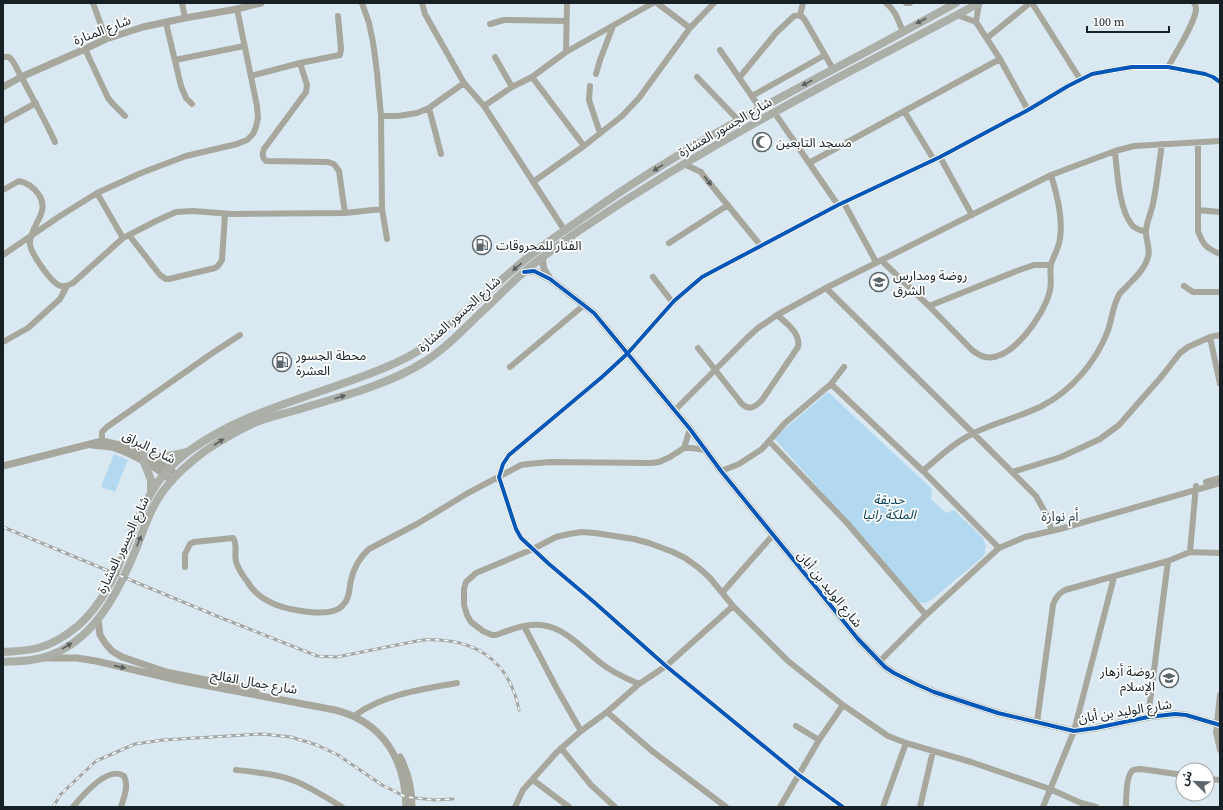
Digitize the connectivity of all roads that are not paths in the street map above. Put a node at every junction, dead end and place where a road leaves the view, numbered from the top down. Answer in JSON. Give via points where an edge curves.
{"nodes":[{"id":1,"x":93,"y":3,"type":"edge"},
{"id":2,"x":182,"y":3,"type":"edge"},
{"id":3,"x":261,"y":3,"type":"edge"},
{"id":4,"x":362,"y":3,"type":"edge"},
{"id":5,"x":422,"y":3,"type":"edge"},
{"id":6,"x":567,"y":3,"type":"edge"},
{"id":7,"x":653,"y":3,"type":"edge"},
{"id":8,"x":657,"y":3,"type":"edge"},
{"id":9,"x":714,"y":3,"type":"edge"},
{"id":10,"x":803,"y":3,"type":"edge"},
{"id":11,"x":886,"y":3,"type":"edge"},
{"id":12,"x":906,"y":3,"type":"edge"},
{"id":13,"x":910,"y":3,"type":"edge"},
{"id":14,"x":956,"y":3,"type":"edge"},
{"id":15,"x":979,"y":3,"type":"edge"},
{"id":16,"x":1031,"y":3,"type":"edge"},
{"id":17,"x":1194,"y":3,"type":"edge"},
{"id":18,"x":237,"y":9,"type":"junction"},
{"id":19,"x":800,"y":15,"type":"junction"},
{"id":20,"x":957,"y":15,"type":"junction"},
{"id":21,"x":338,"y":16,"type":"dead end"},
{"id":22,"x":185,"y":18,"type":"junction"},
{"id":23,"x":566,"y":21,"type":"junction"},
{"id":24,"x":976,"y":22,"type":"junction"},
{"id":25,"x":166,"y":23,"type":"junction"},
{"id":26,"x":490,"y":24,"type":"dead end"},
{"id":27,"x":613,"y":26,"type":"junction"},
{"id":28,"x":690,"y":28,"type":"junction"},
{"id":29,"x":902,"y":32,"type":"junction"},
{"id":30,"x":987,"y":38,"type":"junction"},
{"id":31,"x":106,"y":39,"type":"junction"},
{"id":32,"x":244,"y":46,"type":"junction"},
{"id":33,"x":85,"y":49,"type":"junction"},
{"id":34,"x":720,"y":50,"type":"dead end"},
{"id":35,"x":566,"y":52,"type":"junction"},
{"id":36,"x":825,"y":55,"type":"junction"},
{"id":37,"x":3,"y":57,"type":"edge"},
{"id":38,"x":495,"y":57,"type":"dead end"},
{"id":39,"x":1000,"y":59,"type":"junction"},
{"id":40,"x":175,"y":60,"type":"junction"},
{"id":41,"x":300,"y":63,"type":"junction"},
{"id":42,"x":1168,"y":67,"type":"junction"},
{"id":43,"x":833,"y":70,"type":"junction"},
{"id":44,"x":596,"y":74,"type":"dead end"},
{"id":45,"x":251,"y":76,"type":"junction"},
{"id":46,"x":21,"y":77,"type":"junction"},
{"id":47,"x":532,"y":77,"type":"junction"},
{"id":48,"x":697,"y":77,"type":"dead end"},
{"id":49,"x":740,"y":78,"type":"junction"},
{"id":50,"x":1080,"y":79,"type":"junction"},
{"id":51,"x":1220,"y":82,"type":"edge"},
{"id":52,"x":464,"y":83,"type":"junction"},
{"id":53,"x":590,"y":86,"type":"dead end"},
{"id":54,"x":3,"y":87,"type":"edge"},
{"id":55,"x":512,"y":87,"type":"junction"},
{"id":56,"x":752,"y":96,"type":"junction"},
{"id":57,"x":36,"y":103,"type":"junction"},
{"id":58,"x":192,"y":104,"type":"dead end"},
{"id":59,"x":484,"y":106,"type":"junction"},
{"id":60,"x":429,"y":108,"type":"junction"},
{"id":61,"x":760,"y":108,"type":"junction"},
{"id":62,"x":1028,"y":110,"type":"junction"},
{"id":63,"x":904,"y":111,"type":"junction"},
{"id":64,"x":774,"y":112,"type":"junction"},
{"id":65,"x":125,"y":116,"type":"dead end"},
{"id":66,"x":380,"y":116,"type":"junction"},
{"id":67,"x":738,"y":120,"type":"junction"},
{"id":68,"x":3,"y":121,"type":"edge"},
{"id":69,"x":600,"y":133,"type":"junction"},
{"id":70,"x":1220,"y":141,"type":"edge"},
{"id":71,"x":56,"y":142,"type":"dead end"},
{"id":72,"x":1198,"y":142,"type":"junction"},
{"id":73,"x":1162,"y":144,"type":"junction"},
{"id":74,"x":584,"y":146,"type":"junction"},
{"id":75,"x":1115,"y":151,"type":"junction"},
{"id":76,"x":441,"y":154,"type":"dead end"},
{"id":77,"x":937,"y":158,"type":"junction"},
{"id":78,"x":810,"y":163,"type":"junction"},
{"id":79,"x":684,"y":164,"type":"junction"},
{"id":80,"x":1051,"y":175,"type":"junction"},
{"id":81,"x":533,"y":182,"type":"junction"},
{"id":82,"x":3,"y":190,"type":"edge"},
{"id":83,"x":97,"y":193,"type":"junction"},
{"id":84,"x":841,"y":204,"type":"junction"},
{"id":85,"x":728,"y":205,"type":"junction"},
{"id":86,"x":382,"y":209,"type":"junction"},
{"id":87,"x":595,"y":209,"type":"junction"},
{"id":88,"x":1198,"y":210,"type":"junction"},
{"id":89,"x":1220,"y":212,"type":"edge"},
{"id":90,"x":345,"y":213,"type":"junction"},
{"id":91,"x":225,"y":214,"type":"junction"},
{"id":92,"x":972,"y":215,"type":"junction"},
{"id":93,"x":600,"y":217,"type":"junction"},
{"id":94,"x":565,"y":231,"type":"junction"},
{"id":95,"x":1146,"y":232,"type":"junction"},
{"id":96,"x":32,"y":236,"type":"junction"},
{"id":97,"x":126,"y":236,"type":"junction"},
{"id":98,"x":387,"y":239,"type":"dead end"},
{"id":99,"x":669,"y":242,"type":"dead end"},
{"id":100,"x":761,"y":246,"type":"junction"},
{"id":101,"x":1220,"y":254,"type":"edge"},
{"id":102,"x":3,"y":255,"type":"edge"},
{"id":103,"x":543,"y":257,"type":"junction"},
{"id":104,"x":879,"y":261,"type":"junction"},
{"id":105,"x":1051,"y":265,"type":"junction"},
{"id":106,"x":524,"y":272,"type":"junction"},
{"id":107,"x":653,"y":277,"type":"dead end"},
{"id":108,"x":550,"y":279,"type":"junction"},
{"id":109,"x":67,"y":286,"type":"junction"},
{"id":110,"x":1184,"y":286,"type":"dead end"},
{"id":111,"x":826,"y":288,"type":"junction"},
{"id":112,"x":1220,"y":292,"type":"edge"},
{"id":113,"x":673,"y":303,"type":"junction"},
{"id":114,"x":584,"y":305,"type":"junction"},
{"id":115,"x":929,"y":306,"type":"junction"},
{"id":116,"x":777,"y":315,"type":"junction"},
{"id":117,"x":240,"y":335,"type":"dead end"},
{"id":118,"x":1220,"y":335,"type":"edge"},
{"id":119,"x":1210,"y":337,"type":"junction"},
{"id":120,"x":3,"y":342,"type":"edge"},
{"id":121,"x":698,"y":348,"type":"dead end"},
{"id":122,"x":628,"y":353,"type":"junction"},
{"id":123,"x":510,"y":367,"type":"dead end"},
{"id":124,"x":844,"y":367,"type":"dead end"},
{"id":125,"x":715,"y":369,"type":"junction"},
{"id":126,"x":830,"y":384,"type":"junction"},
{"id":127,"x":1220,"y":384,"type":"edge"},
{"id":128,"x":675,"y":410,"type":"junction"},
{"id":129,"x":690,"y":429,"type":"junction"},
{"id":130,"x":973,"y":433,"type":"junction"},
{"id":131,"x":102,"y":441,"type":"junction"},
{"id":132,"x":769,"y":442,"type":"junction"},
{"id":133,"x":86,"y":444,"type":"junction"},
{"id":134,"x":684,"y":448,"type":"junction"},
{"id":135,"x":706,"y":450,"type":"junction"},
{"id":136,"x":188,"y":452,"type":"junction"},
{"id":137,"x":144,"y":458,"type":"junction"},
{"id":138,"x":3,"y":466,"type":"edge"},
{"id":139,"x":721,"y":471,"type":"junction"},
{"id":140,"x":924,"y":471,"type":"junction"},
{"id":141,"x":167,"y":472,"type":"junction"},
{"id":142,"x":1012,"y":472,"type":"junction"},
{"id":143,"x":499,"y":477,"type":"junction"},
{"id":144,"x":175,"y":478,"type":"junction"},
{"id":145,"x":1220,"y":478,"type":"edge"},
{"id":146,"x":1220,"y":483,"type":"edge"},
{"id":147,"x":1196,"y":487,"type":"junction"},
{"id":148,"x":151,"y":493,"type":"junction"},
{"id":149,"x":1052,"y":531,"type":"junction"},
{"id":150,"x":773,"y":535,"type":"junction"},
{"id":151,"x":999,"y":548,"type":"junction"},
{"id":152,"x":533,"y":549,"type":"junction"},
{"id":153,"x":1190,"y":552,"type":"junction"},
{"id":154,"x":1220,"y":553,"type":"edge"},
{"id":155,"x":1168,"y":561,"type":"junction"},
{"id":156,"x":184,"y":567,"type":"dead end"},
{"id":157,"x":1114,"y":577,"type":"junction"},
{"id":158,"x":722,"y":593,"type":"junction"},
{"id":159,"x":733,"y":606,"type":"junction"},
{"id":160,"x":926,"y":615,"type":"junction"},
{"id":161,"x":98,"y":620,"type":"junction"},
{"id":162,"x":524,"y":626,"type":"junction"},
{"id":163,"x":3,"y":652,"type":"edge"},
{"id":164,"x":40,"y":658,"type":"junction"},
{"id":165,"x":3,"y":662,"type":"edge"},
{"id":166,"x":879,"y":662,"type":"junction"},
{"id":167,"x":666,"y":666,"type":"junction"},
{"id":168,"x":457,"y":683,"type":"dead end"},
{"id":169,"x":639,"y":684,"type":"junction"},
{"id":170,"x":1220,"y":695,"type":"edge"},
{"id":171,"x":843,"y":704,"type":"junction"},
{"id":172,"x":606,"y":712,"type":"junction"},
{"id":173,"x":357,"y":714,"type":"junction"},
{"id":174,"x":1148,"y":717,"type":"junction"},
{"id":175,"x":1037,"y":722,"type":"junction"},
{"id":176,"x":1218,"y":724,"type":"edge"},
{"id":177,"x":796,"y":726,"type":"dead end"},
{"id":178,"x":581,"y":731,"type":"junction"},
{"id":179,"x":1074,"y":731,"type":"junction"},
{"id":180,"x":819,"y":740,"type":"junction"},
{"id":181,"x":906,"y":743,"type":"junction"},
{"id":182,"x":561,"y":748,"type":"junction"},
{"id":183,"x":933,"y":750,"type":"junction"},
{"id":184,"x":1220,"y":750,"type":"edge"},
{"id":185,"x":236,"y":770,"type":"dead end"},
{"id":186,"x":1175,"y":774,"type":"edge"},
{"id":187,"x":799,"y":775,"type":"junction"},
{"id":188,"x":532,"y":780,"type":"junction"},
{"id":189,"x":1050,"y":789,"type":"junction"},
{"id":190,"x":1080,"y":805,"type":"edge"},
{"id":191,"x":73,"y":807,"type":"edge"},
{"id":192,"x":121,"y":807,"type":"edge"},
{"id":193,"x":342,"y":807,"type":"edge"},
{"id":194,"x":406,"y":807,"type":"edge"},
{"id":195,"x":412,"y":807,"type":"edge"},
{"id":196,"x":515,"y":807,"type":"edge"},
{"id":197,"x":569,"y":807,"type":"edge"},
{"id":198,"x":615,"y":807,"type":"edge"},
{"id":199,"x":726,"y":807,"type":"edge"},
{"id":200,"x":780,"y":807,"type":"edge"},
{"id":201,"x":843,"y":807,"type":"edge"},
{"id":202,"x":883,"y":807,"type":"edge"},
{"id":203,"x":920,"y":807,"type":"edge"},
{"id":204,"x":1042,"y":807,"type":"edge"},
{"id":205,"x":1096,"y":807,"type":"edge"},
{"id":206,"x":1126,"y":807,"type":"edge"}],
"edges":[{"from":1,"to":31,"type":"street"},
{"from":2,"to":22,"type":"street"},
{"from":3,"to":18,"type":"street","name":"شارع المنارة"},
{"from":4,"to":66,"type":"street","via":[[373,42]]},
{"from":5,"to":52,"type":"street","via":[[425,14]]},
{"from":6,"to":23,"type":"street"},
{"from":7,"to":27,"type":"street"},
{"from":8,"to":28,"type":"street"},
{"from":9,"to":28,"type":"street"},
{"from":10,"to":19,"type":"street"},
{"from":11,"to":29,"type":"street","via":[[895,12]]},
{"from":12,"to":13,"type":"street"},
{"from":14,"to":29,"type":"main road","name":"شارع الجسور العشارة","one_way":true},
{"from":15,"to":20,"type":"main road","name":"شارع الجسور العشارة"},
{"from":15,"to":24,"type":"street"},
{"from":16,"to":30,"type":"street"},
{"from":16,"to":50,"type":"street"},
{"from":17,"to":42,"type":"street","via":[[1196,11],[1190,27]]},
{"from":18,"to":22,"type":"street","name":"شارع المنارة"},
{"from":18,"to":32,"type":"street"},
{"from":19,"to":36,"type":"street"},
{"from":19,"to":49,"type":"street","via":[[794,16],[776,33]]},
{"from":20,"to":24,"type":"street"},
{"from":20,"to":64,"type":"main road","name":"شارع الجسور العشارة"},
{"from":21,"to":41,"type":"street","via":[[340,55]]},
{"from":22,"to":25,"type":"street","name":"شارع المنارة"},
{"from":23,"to":26,"type":"street","via":[[504,20]]},
{"from":23,"to":35,"type":"street"},
{"from":24,"to":30,"type":"street"},
{"from":25,"to":31,"type":"street","name":"شارع المنارة"},
{"from":25,"to":40,"type":"street"},
{"from":27,"to":35,"type":"street"},
{"from":27,"to":44,"type":"street"},
{"from":28,"to":69,"type":"street","via":[[639,98],[622,116]]},
{"from":29,"to":43,"type":"main road","name":"شارع الجسور العشارة"},
{"from":30,"to":39,"type":"street"},
{"from":31,"to":33,"type":"street","name":"شارع المنارة"},
{"from":32,"to":40,"type":"street"},
{"from":32,"to":45,"type":"street"},
{"from":33,"to":46,"type":"street","name":"شارع المنارة"},
{"from":33,"to":65,"type":"street","via":[[108,98]]},
{"from":34,"to":49,"type":"street"},
{"from":35,"to":47,"type":"street"},
{"from":36,"to":43,"type":"street"},
{"from":36,"to":56,"type":"street"},
{"from":37,"to":46,"type":"street","via":[[14,60]]},
{"from":38,"to":55,"type":"street"},
{"from":39,"to":62,"type":"street"},
{"from":39,"to":63,"type":"street"},
{"from":40,"to":58,"type":"street","via":[[181,86]]},
{"from":41,"to":45,"type":"street"},
{"from":41,"to":90,"type":"street","via":[[307,85],[306,92],[264,149],[263,159],[334,164],[339,171]]},
{"from":42,"to":50,"type":"street","via":[[1147,66],[1114,70]]},
{"from":42,"to":51,"type":"street","via":[[1205,74]]},
{"from":43,"to":61,"type":"main road","name":"شارع الجسور العشارة","one_way":true},
{"from":45,"to":83,"type":"street","via":[[258,118],[253,134],[246,140],[186,156]]},
{"from":46,"to":54,"type":"street","name":"شارع المنارة"},
{"from":46,"to":57,"type":"street"},
{"from":47,"to":55,"type":"street"},
{"from":47,"to":74,"type":"street"},
{"from":48,"to":67,"type":"street"},
{"from":49,"to":56,"type":"street"},
{"from":50,"to":62,"type":"street"},
{"from":52,"to":59,"type":"street"},
{"from":52,"to":60,"type":"street"},
{"from":53,"to":69,"type":"street","via":[[589,100]]},
{"from":55,"to":59,"type":"street"},
{"from":56,"to":61,"type":"street"},
{"from":57,"to":68,"type":"street"},
{"from":57,"to":71,"type":"street"},
{"from":59,"to":81,"type":"street"},
{"from":60,"to":66,"type":"street","via":[[417,113]]},
{"from":60,"to":76,"type":"street"},
{"from":61,"to":67,"type":"main road","name":"شارع الجسور العشارة"},
{"from":62,"to":77,"type":"street"},
{"from":63,"to":77,"type":"street"},
{"from":63,"to":78,"type":"street"},
{"from":64,"to":78,"type":"street"},
{"from":64,"to":79,"type":"main road","name":"شارع الجسور العشارة"},
{"from":66,"to":86,"type":"street"},
{"from":67,"to":87,"type":"main road","name":"شارع الجسور العشارة","one_way":true},
{"from":69,"to":74,"type":"street"},
{"from":70,"to":72,"type":"street"},
{"from":72,"to":73,"type":"street"},
{"from":72,"to":88,"type":"street"},
{"from":73,"to":75,"type":"street","via":[[1134,146]]},
{"from":73,"to":95,"type":"street"},
{"from":74,"to":81,"type":"street"},
{"from":75,"to":80,"type":"street"},
{"from":75,"to":95,"type":"street","via":[[1126,216],[1138,230]]},
{"from":77,"to":84,"type":"street"},
{"from":77,"to":92,"type":"street"},
{"from":78,"to":84,"type":"street"},
{"from":79,"to":85,"type":"street","one_way":true,"via":[[701,172]]},
{"from":79,"to":93,"type":"main road","name":"شارع الجسور العشارة"},
{"from":80,"to":92,"type":"street"},
{"from":80,"to":105,"type":"street","via":[[1058,197],[1060,230],[1058,248]]},
{"from":81,"to":94,"type":"street"},
{"from":82,"to":96,"type":"street","via":[[19,181],[30,185],[37,192],[43,203]]},
{"from":83,"to":96,"type":"street"},
{"from":83,"to":97,"type":"street"},
{"from":84,"to":100,"type":"street"},
{"from":84,"to":104,"type":"street"},
{"from":85,"to":99,"type":"street"},
{"from":85,"to":100,"type":"street"},
{"from":86,"to":90,"type":"street"},
{"from":86,"to":98,"type":"street"},
{"from":87,"to":93,"type":"main road"},
{"from":87,"to":94,"type":"main road","name":"شارع الجسور العشارة"},
{"from":88,"to":89,"type":"street"},
{"from":88,"to":101,"type":"street","via":[[1198,231],[1201,240],[1205,246]]},
{"from":90,"to":91,"type":"street"},
{"from":91,"to":97,"type":"street","via":[[176,212]]},
{"from":91,"to":97,"type":"street","via":[[222,260],[211,270],[166,279]]},
{"from":92,"to":104,"type":"street"},
{"from":93,"to":103,"type":"main road","name":"شارع الجسور العشارة"},
{"from":94,"to":136,"type":"main road","name":"شارع الجسور العشارة","one_way":true,"via":[[523,262],[443,332],[413,354],[379,371],[238,421]]},
{"from":95,"to":130,"type":"street","via":[[1149,255],[1146,263],[1120,293],[1108,332],[1077,380],[1042,406]]},
{"from":96,"to":102,"type":"street"},
{"from":96,"to":109,"type":"street","via":[[32,252],[57,284]]},
{"from":97,"to":109,"type":"street"},
{"from":100,"to":113,"type":"street","via":[[702,278]]},
{"from":103,"to":106,"type":"main road","name":"شارع الجسور العشارة"},
{"from":103,"to":108,"type":"street","name":"شارع الوليد بن أبان","via":[[542,264]]},
{"from":104,"to":111,"type":"street"},
{"from":104,"to":115,"type":"street"},
{"from":105,"to":115,"type":"street","via":[[1034,265],[1022,269]]},
{"from":105,"to":115,"type":"street","via":[[1051,288],[1041,314],[1025,336],[1004,353],[987,358],[979,355]]},
{"from":106,"to":108,"type":"street","name":"شارع الوليد بن أبان","via":[[534,271]]},
{"from":144,"to":106,"type":"main road","name":"شارع الجسور العشارة","one_way":true,"via":[[209,448],[251,424],[351,394],[408,371],[448,343]]},
{"from":107,"to":113,"type":"street"},
{"from":108,"to":114,"type":"street","name":"شارع الوليد بن أبان"},
{"from":109,"to":120,"type":"street","via":[[60,299],[28,328]]},
{"from":110,"to":112,"type":"street","via":[[1193,292]]},
{"from":111,"to":116,"type":"street"},
{"from":111,"to":130,"type":"street"},
{"from":113,"to":122,"type":"street"},
{"from":114,"to":122,"type":"street","name":"شارع الوليد بن أبان"},
{"from":114,"to":123,"type":"street"},
{"from":116,"to":125,"type":"street","via":[[758,328]]},
{"from":116,"to":125,"type":"street","via":[[794,331],[800,342],[757,406],[746,407]]},
{"from":117,"to":131,"type":"street","via":[[107,426],[102,432]]},
{"from":118,"to":119,"type":"street"},
{"from":119,"to":127,"type":"street"},
{"from":119,"to":142,"type":"street","via":[[1180,353],[1119,425],[1100,439],[1061,456]]},
{"from":121,"to":125,"type":"street"},
{"from":122,"to":128,"type":"street","name":"شارع الوليد بن أبان"},
{"from":122,"to":143,"type":"street","via":[[509,454]]},
{"from":124,"to":126,"type":"street"},
{"from":125,"to":128,"type":"street"},
{"from":126,"to":132,"type":"street","via":[[785,423]]},
{"from":126,"to":140,"type":"street"},
{"from":128,"to":129,"type":"street","name":"شارع الوليد بن أبان"},
{"from":129,"to":134,"type":"street"},
{"from":129,"to":135,"type":"street","name":"شارع الوليد بن أبان"},
{"from":130,"to":140,"type":"street","via":[[955,444]]},
{"from":130,"to":142,"type":"street"},
{"from":131,"to":133,"type":"street","name":"شارع البراق"},
{"from":131,"to":137,"type":"street","name":"شارع البراق","via":[[120,445]]},
{"from":132,"to":139,"type":"street","via":[[750,458]]},
{"from":132,"to":160,"type":"street","via":[[847,523]]},
{"from":133,"to":137,"type":"street","name":"شارع البراق","via":[[111,447]]},
{"from":133,"to":138,"type":"street","name":"شارع البراق"},
{"from":134,"to":135,"type":"street"},
{"from":134,"to":143,"type":"street","via":[[659,462],[528,464]]},
{"from":135,"to":139,"type":"street","name":"شارع الوليد بن أبان"},
{"from":136,"to":137,"type":"main road"},
{"from":136,"to":141,"type":"main road","name":"شارع الجسور العشارة"},
{"from":137,"to":141,"type":"street","name":"شارع البراق"},
{"from":137,"to":148,"type":"main road","via":[[151,480]]},
{"from":139,"to":150,"type":"street","name":"شارع الوليد بن أبان"},
{"from":140,"to":151,"type":"street"},
{"from":141,"to":144,"type":"street","name":"شارع البراق"},
{"from":141,"to":148,"type":"main road","name":"شارع الجسور العشارة"},
{"from":142,"to":149,"type":"street","via":[[1036,496]]},
{"from":143,"to":152,"type":"street","via":[[521,538]]},
{"from":143,"to":156,"type":"street","via":[[370,549],[356,565],[348,598],[340,609],[313,612],[290,609],[268,601],[252,588],[240,571],[235,560],[233,538],[190,544],[185,554]]},
{"from":161,"to":144,"type":"main road","name":"شارع الجسور العشارة","one_way":true,"via":[[119,587],[157,499]]},
{"from":145,"to":147,"type":"street"},
{"from":146,"to":147,"type":"street"},
{"from":147,"to":149,"type":"street"},
{"from":147,"to":153,"type":"street"},
{"from":148,"to":163,"type":"main road","name":"شارع الجسور العشارة","via":[[102,600],[89,615],[67,635],[48,645]]},
{"from":149,"to":151,"type":"street","via":[[1025,537]]},
{"from":150,"to":158,"type":"street"},
{"from":150,"to":166,"type":"street","name":"شارع الوليد بن أبان"},
{"from":151,"to":160,"type":"street"},
{"from":152,"to":158,"type":"street","via":[[556,537],[582,532],[634,539],[685,558],[710,578]]},
{"from":152,"to":162,"type":"street","via":[[476,573],[466,582],[464,589],[467,615],[471,622],[483,631],[496,635]]},
{"from":152,"to":167,"type":"street"},
{"from":153,"to":154,"type":"street"},
{"from":153,"to":155,"type":"street"},
{"from":155,"to":157,"type":"street"},
{"from":155,"to":174,"type":"street"},
{"from":157,"to":175,"type":"street","via":[[1065,590],[1054,601]]},
{"from":157,"to":179,"type":"street"},
{"from":158,"to":159,"type":"street"},
{"from":159,"to":167,"type":"street"},
{"from":159,"to":171,"type":"street","via":[[784,658]]},
{"from":160,"to":166,"type":"street"},
{"from":164,"to":161,"type":"main road","name":"شارع الجسور العشارة","one_way":true,"via":[[71,645]]},
{"from":161,"to":173,"type":"street","name":"شارع جمال الفالح","via":[[100,635],[105,643],[112,651],[131,661],[166,672],[335,706]]},
{"from":162,"to":169,"type":"street","via":[[539,624],[551,627],[576,641],[609,669]]},
{"from":162,"to":178,"type":"street"},
{"from":164,"to":165,"type":"main road","name":"شارع الجسور العشارة"},
{"from":164,"to":194,"type":"street","name":"شارع جمال الفالح","one_way":true,"via":[[96,661],[355,716],[380,734],[393,753],[402,776]]},
{"from":166,"to":175,"type":"street","name":"شارع الوليد بن أبان","via":[[899,676],[934,692]]},
{"from":167,"to":169,"type":"street"},
{"from":167,"to":187,"type":"street"},
{"from":168,"to":173,"type":"street","via":[[400,695],[369,706]]},
{"from":169,"to":172,"type":"street"},
{"from":170,"to":176,"type":"street"},
{"from":171,"to":180,"type":"street"},
{"from":171,"to":181,"type":"street","via":[[888,736]]},
{"from":172,"to":178,"type":"street"},
{"from":172,"to":199,"type":"street","via":[[657,755]]},
{"from":173,"to":195,"type":"street","name":"شارع جمال الفالح","via":[[378,727],[398,752],[407,772]]},
{"from":174,"to":176,"type":"street","name":"شارع الوليد بن أبان","via":[[1186,715]]},
{"from":174,"to":179,"type":"street","name":"شارع الوليد بن أبان"},
{"from":175,"to":179,"type":"street","name":"شارع الوليد بن أبان"},
{"from":176,"to":184,"type":"street","via":[[1217,741]]},
{"from":177,"to":180,"type":"street"},
{"from":178,"to":182,"type":"street"},
{"from":179,"to":189,"type":"street"},
{"from":180,"to":187,"type":"street"},
{"from":181,"to":183,"type":"street"},
{"from":181,"to":202,"type":"street"},
{"from":182,"to":188,"type":"street"},
{"from":182,"to":198,"type":"street","via":[[591,785]]},
{"from":183,"to":189,"type":"street"},
{"from":183,"to":203,"type":"street"},
{"from":185,"to":193,"type":"street","via":[[289,779]]},
{"from":186,"to":206,"type":"street","via":[[1141,768],[1132,772],[1129,777]]},
{"from":187,"to":200,"type":"street"},
{"from":187,"to":201,"type":"street"},
{"from":188,"to":196,"type":"street","via":[[523,790]]},
{"from":188,"to":197,"type":"street"},
{"from":189,"to":190,"type":"street"},
{"from":189,"to":204,"type":"street"},
{"from":190,"to":205,"type":"street"},
{"from":191,"to":192,"type":"street","via":[[90,787],[105,777],[118,774],[124,776],[126,781]]}]}
